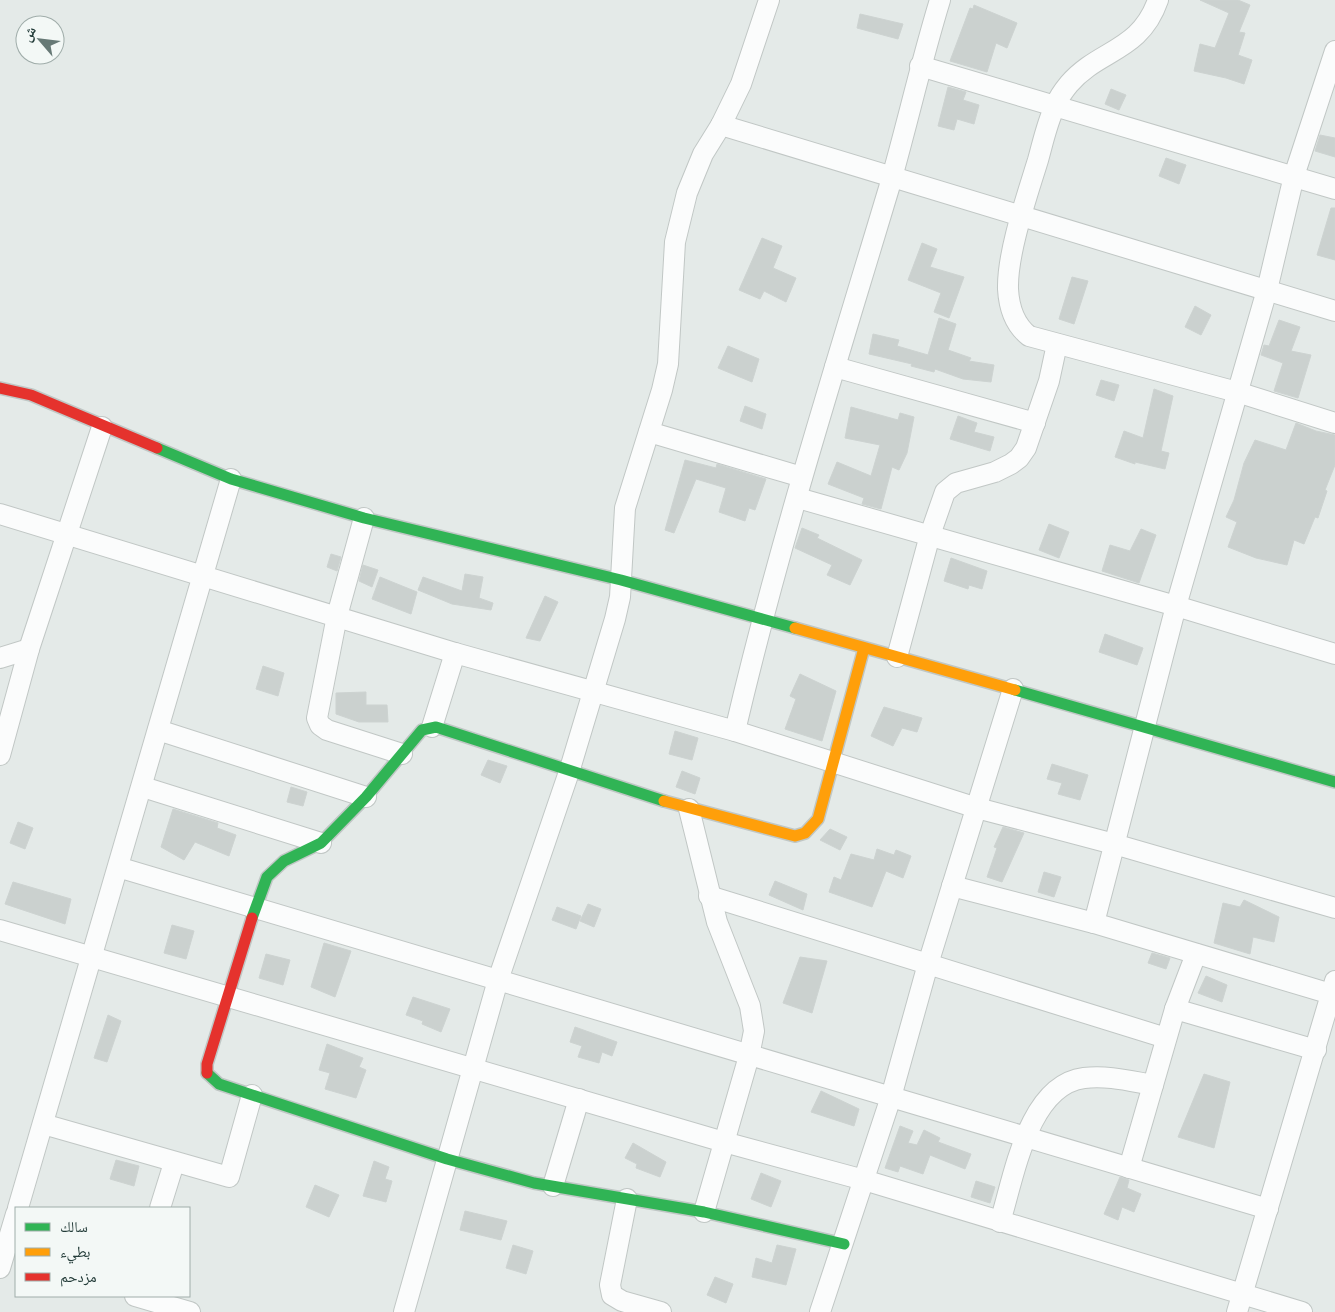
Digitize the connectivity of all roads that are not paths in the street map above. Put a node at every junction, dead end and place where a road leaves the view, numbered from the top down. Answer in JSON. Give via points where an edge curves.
{"nodes":[{"id":1,"x":769,"y":0,"type":"edge"},
{"id":2,"x":940,"y":0,"type":"edge"},
{"id":3,"x":1158,"y":0,"type":"edge"},
{"id":4,"x":1335,"y":51,"type":"edge"},
{"id":5,"x":920,"y":66,"type":"junction"},
{"id":6,"x":1055,"y":104,"type":"junction"},
{"id":7,"x":721,"y":125,"type":"junction"},
{"id":8,"x":1294,"y":176,"type":"junction"},
{"id":9,"x":892,"y":178,"type":"junction"},
{"id":10,"x":1335,"y":189,"type":"edge"},
{"id":11,"x":1021,"y":217,"type":"junction"},
{"id":12,"x":1267,"y":290,"type":"junction"},
{"id":13,"x":1335,"y":310,"type":"edge"},
{"id":14,"x":1058,"y":344,"type":"junction"},
{"id":15,"x":835,"y":367,"type":"junction"},
{"id":16,"x":0,"y":388,"type":"edge"},
{"id":17,"x":1237,"y":392,"type":"junction"},
{"id":18,"x":1035,"y":423,"type":"junction"},
{"id":19,"x":1335,"y":423,"type":"edge"},
{"id":20,"x":102,"y":427,"type":"junction"},
{"id":21,"x":650,"y":432,"type":"junction"},
{"id":22,"x":802,"y":477,"type":"junction"},
{"id":23,"x":231,"y":479,"type":"junction"},
{"id":24,"x":798,"y":498,"type":"junction"},
{"id":25,"x":0,"y":514,"type":"edge"},
{"id":26,"x":364,"y":518,"type":"junction"},
{"id":27,"x":66,"y":533,"type":"junction"},
{"id":28,"x":930,"y":535,"type":"junction"},
{"id":29,"x":204,"y":576,"type":"junction"},
{"id":30,"x":621,"y":580,"type":"junction"},
{"id":31,"x":1176,"y":606,"type":"junction"},
{"id":32,"x":337,"y":616,"type":"junction"},
{"id":33,"x":761,"y":620,"type":"junction"},
{"id":34,"x":864,"y":648,"type":"junction"},
{"id":35,"x":29,"y":649,"type":"junction"},
{"id":36,"x":455,"y":652,"type":"junction"},
{"id":37,"x":1335,"y":654,"type":"edge"},
{"id":38,"x":898,"y":657,"type":"junction"},
{"id":39,"x":0,"y":658,"type":"edge"},
{"id":40,"x":1013,"y":689,"type":"junction"},
{"id":41,"x":594,"y":691,"type":"junction"},
{"id":42,"x":432,"y":727,"type":"junction"},
{"id":43,"x":1145,"y":728,"type":"junction"},
{"id":44,"x":158,"y":730,"type":"junction"},
{"id":45,"x":735,"y":730,"type":"junction"},
{"id":46,"x":402,"y":754,"type":"junction"},
{"id":47,"x":0,"y":755,"type":"edge"},
{"id":48,"x":833,"y":761,"type":"junction"},
{"id":49,"x":570,"y":772,"type":"junction"},
{"id":50,"x":1335,"y":782,"type":"edge"},
{"id":51,"x":143,"y":787,"type":"junction"},
{"id":52,"x":366,"y":797,"type":"junction"},
{"id":53,"x":689,"y":808,"type":"junction"},
{"id":54,"x":977,"y":808,"type":"junction"},
{"id":55,"x":322,"y":843,"type":"junction"},
{"id":56,"x":1114,"y":844,"type":"junction"},
{"id":57,"x":121,"y":868,"type":"junction"},
{"id":58,"x":952,"y":886,"type":"junction"},
{"id":59,"x":709,"y":896,"type":"junction"},
{"id":60,"x":255,"y":907,"type":"junction"},
{"id":61,"x":1335,"y":908,"type":"edge"},
{"id":62,"x":1094,"y":923,"type":"junction"},
{"id":63,"x":0,"y":930,"type":"edge"},
{"id":64,"x":1196,"y":954,"type":"junction"},
{"id":65,"x":92,"y":956,"type":"junction"},
{"id":66,"x":928,"y":964,"type":"junction"},
{"id":67,"x":498,"y":980,"type":"junction"},
{"id":68,"x":1333,"y":988,"type":"edge"},
{"id":69,"x":227,"y":996,"type":"junction"},
{"id":70,"x":1175,"y":1009,"type":"junction"},
{"id":71,"x":1166,"y":1038,"type":"junction"},
{"id":72,"x":1316,"y":1050,"type":"junction"},
{"id":73,"x":749,"y":1056,"type":"junction"},
{"id":74,"x":472,"y":1067,"type":"junction"},
{"id":75,"x":1153,"y":1085,"type":"junction"},
{"id":76,"x":252,"y":1095,"type":"junction"},
{"id":77,"x":891,"y":1097,"type":"junction"},
{"id":78,"x":579,"y":1099,"type":"junction"},
{"id":79,"x":43,"y":1124,"type":"junction"},
{"id":80,"x":1026,"y":1137,"type":"junction"},
{"id":81,"x":724,"y":1142,"type":"junction"},
{"id":82,"x":447,"y":1158,"type":"junction"},
{"id":83,"x":174,"y":1163,"type":"junction"},
{"id":84,"x":1129,"y":1168,"type":"junction"},
{"id":85,"x":864,"y":1180,"type":"junction"},
{"id":86,"x":553,"y":1186,"type":"junction"},
{"id":87,"x":627,"y":1199,"type":"junction"},
{"id":88,"x":18,"y":1207,"type":"edge"},
{"id":89,"x":160,"y":1207,"type":"edge"},
{"id":90,"x":1268,"y":1209,"type":"junction"},
{"id":91,"x":704,"y":1212,"type":"junction"},
{"id":92,"x":15,"y":1219,"type":"edge"},
{"id":93,"x":1000,"y":1222,"type":"junction"},
{"id":94,"x":844,"y":1244,"type":"junction"},
{"id":95,"x":6,"y":1262,"type":"edge"},
{"id":96,"x":135,"y":1297,"type":"edge"},
{"id":97,"x":138,"y":1297,"type":"edge"},
{"id":98,"x":1240,"y":1303,"type":"edge"},
{"id":99,"x":130,"y":1312,"type":"edge"},
{"id":100,"x":190,"y":1312,"type":"edge"},
{"id":101,"x":404,"y":1312,"type":"edge"},
{"id":102,"x":661,"y":1312,"type":"edge"},
{"id":103,"x":820,"y":1312,"type":"edge"},
{"id":104,"x":1302,"y":1312,"type":"edge"}],
"edges":[{"from":1,"to":7,"type":"street","via":[[741,84]]},
{"from":2,"to":5,"type":"street"},
{"from":3,"to":6,"type":"street","via":[[1144,27],[1125,45],[1082,72]]},
{"from":4,"to":8,"type":"street"},
{"from":5,"to":6,"type":"street"},
{"from":5,"to":9,"type":"street"},
{"from":6,"to":8,"type":"street"},
{"from":6,"to":11,"type":"street"},
{"from":7,"to":9,"type":"street"},
{"from":7,"to":21,"type":"street","via":[[703,154],[687,194],[675,242],[671,343]]},
{"from":8,"to":10,"type":"street"},
{"from":8,"to":12,"type":"street"},
{"from":9,"to":11,"type":"street"},
{"from":9,"to":15,"type":"street"},
{"from":11,"to":12,"type":"street"},
{"from":11,"to":14,"type":"street","via":[[1008,289],[1012,311],[1020,328],[1029,336]]},
{"from":12,"to":13,"type":"street"},
{"from":12,"to":17,"type":"street"},
{"from":14,"to":17,"type":"street"},
{"from":14,"to":18,"type":"street"},
{"from":15,"to":18,"type":"street"},
{"from":15,"to":22,"type":"street"},
{"from":16,"to":20,"type":"street","via":[[30,395]]},
{"from":17,"to":19,"type":"street"},
{"from":17,"to":31,"type":"street"},
{"from":18,"to":28,"type":"street","via":[[1026,448],[1011,464],[956,483],[945,492]]},
{"from":20,"to":23,"type":"street"},
{"from":20,"to":27,"type":"street"},
{"from":21,"to":22,"type":"street"},
{"from":21,"to":30,"type":"street","via":[[625,508]]},
{"from":22,"to":24,"type":"street"},
{"from":23,"to":26,"type":"street"},
{"from":23,"to":29,"type":"street"},
{"from":24,"to":28,"type":"street"},
{"from":24,"to":33,"type":"street"},
{"from":25,"to":27,"type":"street"},
{"from":26,"to":30,"type":"street"},
{"from":26,"to":32,"type":"street"},
{"from":27,"to":29,"type":"street"},
{"from":27,"to":35,"type":"street"},
{"from":28,"to":31,"type":"street"},
{"from":28,"to":38,"type":"street"},
{"from":29,"to":32,"type":"street"},
{"from":29,"to":44,"type":"street"},
{"from":30,"to":33,"type":"street"},
{"from":30,"to":41,"type":"street","via":[[617,612]]},
{"from":31,"to":37,"type":"street"},
{"from":31,"to":43,"type":"street"},
{"from":32,"to":36,"type":"street"},
{"from":32,"to":46,"type":"street","via":[[318,712],[320,725]]},
{"from":33,"to":34,"type":"street"},
{"from":33,"to":45,"type":"street"},
{"from":34,"to":38,"type":"street"},
{"from":34,"to":48,"type":"street"},
{"from":35,"to":39,"type":"street"},
{"from":35,"to":47,"type":"street"},
{"from":36,"to":41,"type":"street"},
{"from":36,"to":42,"type":"street"},
{"from":38,"to":40,"type":"street"},
{"from":40,"to":43,"type":"street"},
{"from":40,"to":54,"type":"street"},
{"from":41,"to":45,"type":"street"},
{"from":41,"to":49,"type":"street"},
{"from":42,"to":46,"type":"street","via":[[422,730]]},
{"from":42,"to":49,"type":"street"},
{"from":43,"to":50,"type":"street"},
{"from":43,"to":56,"type":"street"},
{"from":44,"to":51,"type":"street"},
{"from":44,"to":52,"type":"street"},
{"from":45,"to":48,"type":"street"},
{"from":46,"to":52,"type":"street"},
{"from":48,"to":53,"type":"street","via":[[818,819],[805,833],[795,836],[784,834]]},
{"from":48,"to":54,"type":"street"},
{"from":49,"to":53,"type":"street"},
{"from":49,"to":67,"type":"street"},
{"from":51,"to":55,"type":"street"},
{"from":51,"to":57,"type":"street"},
{"from":52,"to":55,"type":"street"},
{"from":53,"to":59,"type":"street"},
{"from":54,"to":56,"type":"street"},
{"from":54,"to":58,"type":"street"},
{"from":55,"to":60,"type":"street","via":[[284,861],[267,877]]},
{"from":56,"to":61,"type":"street"},
{"from":56,"to":62,"type":"street"},
{"from":57,"to":60,"type":"street"},
{"from":57,"to":65,"type":"street"},
{"from":58,"to":62,"type":"street"},
{"from":58,"to":66,"type":"street"},
{"from":59,"to":66,"type":"street"},
{"from":59,"to":73,"type":"street","via":[[750,1006],[754,1031]]},
{"from":60,"to":67,"type":"street"},
{"from":60,"to":69,"type":"street"},
{"from":62,"to":64,"type":"street"},
{"from":63,"to":65,"type":"street"},
{"from":64,"to":68,"type":"street"},
{"from":64,"to":70,"type":"street"},
{"from":65,"to":69,"type":"street"},
{"from":65,"to":79,"type":"street"},
{"from":66,"to":71,"type":"street"},
{"from":66,"to":77,"type":"street"},
{"from":67,"to":73,"type":"street"},
{"from":67,"to":74,"type":"street"},
{"from":68,"to":72,"type":"street"},
{"from":69,"to":74,"type":"street"},
{"from":69,"to":76,"type":"street","via":[[209,1054],[207,1073],[219,1084]]},
{"from":70,"to":71,"type":"street"},
{"from":70,"to":72,"type":"street"},
{"from":71,"to":75,"type":"street"},
{"from":72,"to":90,"type":"street"},
{"from":73,"to":77,"type":"street"},
{"from":73,"to":81,"type":"street"},
{"from":74,"to":78,"type":"street"},
{"from":74,"to":82,"type":"street"},
{"from":75,"to":80,"type":"street","via":[[1103,1077],[1082,1078],[1053,1092],[1043,1102]]},
{"from":75,"to":84,"type":"street"},
{"from":76,"to":82,"type":"street"},
{"from":76,"to":83,"type":"street","via":[[229,1177]]},
{"from":77,"to":80,"type":"street"},
{"from":77,"to":85,"type":"street"},
{"from":78,"to":81,"type":"street"},
{"from":78,"to":86,"type":"street"},
{"from":79,"to":83,"type":"street"},
{"from":79,"to":88,"type":"street"},
{"from":80,"to":84,"type":"street"},
{"from":80,"to":93,"type":"street"},
{"from":81,"to":85,"type":"street"},
{"from":81,"to":91,"type":"street"},
{"from":82,"to":86,"type":"street"},
{"from":82,"to":101,"type":"street"},
{"from":83,"to":89,"type":"street"},
{"from":84,"to":90,"type":"street"},
{"from":85,"to":93,"type":"street"},
{"from":85,"to":94,"type":"street"},
{"from":86,"to":87,"type":"street"},
{"from":87,"to":91,"type":"street"},
{"from":87,"to":102,"type":"street","via":[[610,1285],[612,1295]]},
{"from":90,"to":98,"type":"street"},
{"from":91,"to":94,"type":"street"},
{"from":92,"to":95,"type":"street"},
{"from":93,"to":98,"type":"street"},
{"from":94,"to":103,"type":"street"},
{"from":96,"to":99,"type":"street"},
{"from":97,"to":100,"type":"street"},
{"from":98,"to":104,"type":"street"}]}
